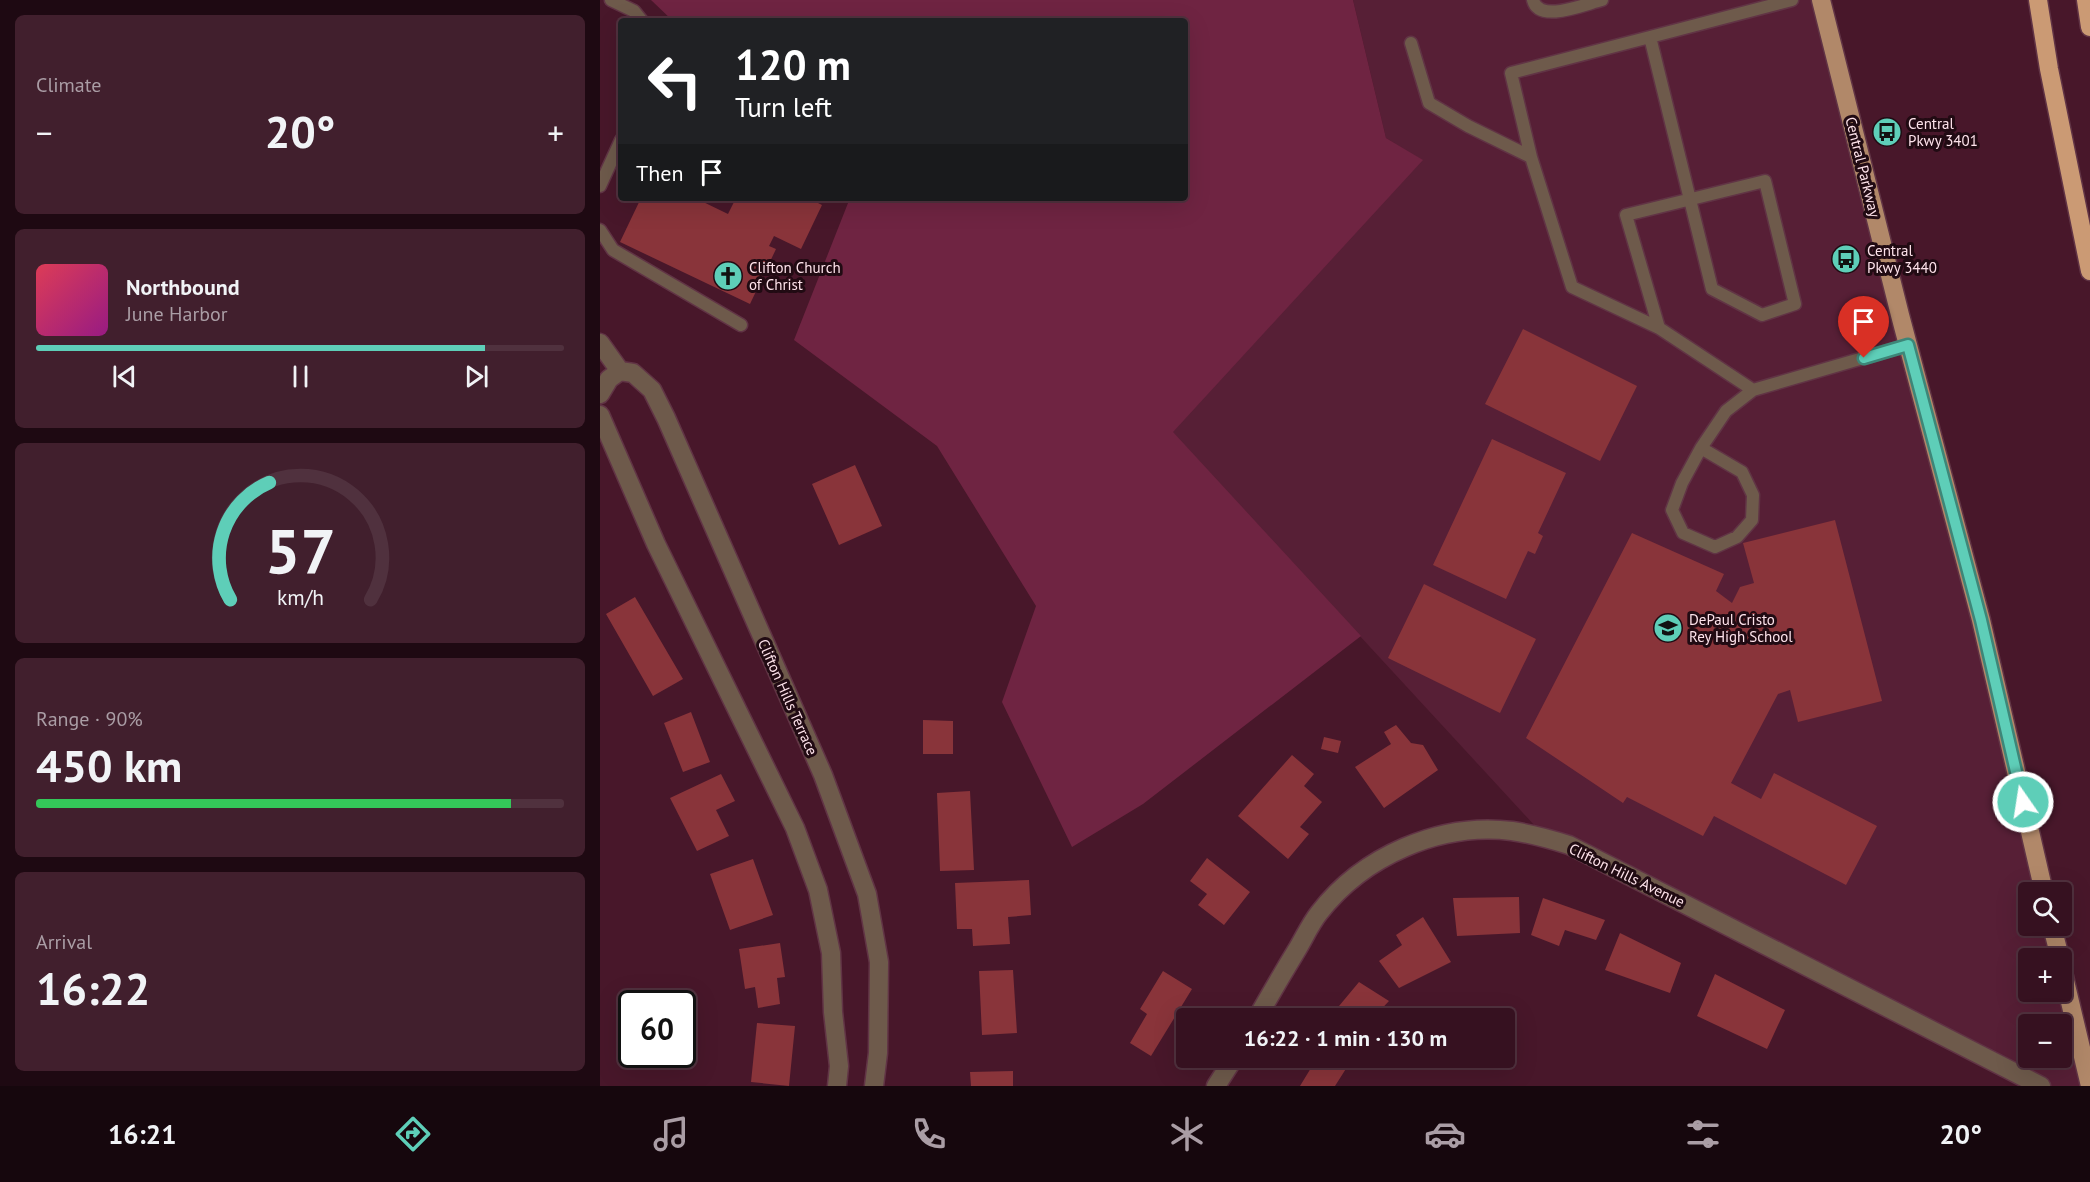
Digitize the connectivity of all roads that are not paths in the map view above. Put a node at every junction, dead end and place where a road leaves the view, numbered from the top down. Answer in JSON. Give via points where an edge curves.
{"nodes":[{"id":1,"x":611,"y":0,"type":"edge"},
{"id":2,"x":1533,"y":0,"type":"edge"},
{"id":3,"x":1602,"y":0,"type":"edge"},
{"id":4,"x":1792,"y":0,"type":"edge"},
{"id":5,"x":1821,"y":0,"type":"edge"},
{"id":6,"x":2038,"y":0,"type":"edge"},
{"id":7,"x":2086,"y":0,"type":"edge"},
{"id":8,"x":640,"y":18,"type":"edge"},
{"id":9,"x":2090,"y":27,"type":"edge"},
{"id":10,"x":1650,"y":37,"type":"junction"},
{"id":11,"x":1411,"y":43,"type":"dead end"},
{"id":12,"x":618,"y":144,"type":"edge"},
{"id":13,"x":1531,"y":157,"type":"junction"},
{"id":14,"x":605,"y":160,"type":"edge"},
{"id":15,"x":600,"y":186,"type":"edge"},
{"id":16,"x":1690,"y":199,"type":"junction"},
{"id":17,"x":600,"y":231,"type":"edge"},
{"id":18,"x":2090,"y":271,"type":"edge"},
{"id":19,"x":741,"y":325,"type":"dead end"},
{"id":20,"x":1659,"y":328,"type":"junction"},
{"id":21,"x":600,"y":343,"type":"edge"},
{"id":22,"x":1908,"y":345,"type":"junction"},
{"id":23,"x":620,"y":371,"type":"junction"},
{"id":24,"x":1753,"y":390,"type":"junction"},
{"id":25,"x":600,"y":394,"type":"edge"},
{"id":26,"x":600,"y":415,"type":"edge"},
{"id":27,"x":1701,"y":448,"type":"junction"},
{"id":28,"x":2042,"y":882,"type":"edge"},
{"id":29,"x":2070,"y":1002,"type":"edge"},
{"id":30,"x":1263,"y":1008,"type":"edge"},
{"id":31,"x":1228,"y":1068,"type":"edge"},
{"id":32,"x":837,"y":1086,"type":"edge"},
{"id":33,"x":874,"y":1086,"type":"edge"},
{"id":34,"x":1216,"y":1086,"type":"edge"},
{"id":35,"x":2041,"y":1086,"type":"edge"},
{"id":36,"x":2090,"y":1086,"type":"edge"}],
"edges":[{"from":1,"to":8,"type":"lane"},
{"from":2,"to":3,"type":"lane","via":[[1542,12],[1551,13]]},
{"from":4,"to":10,"type":"lane"},
{"from":5,"to":22,"type":"main road","name":"Central Parkway"},
{"from":6,"to":18,"type":"highway"},
{"from":7,"to":9,"type":"highway"},
{"from":10,"to":13,"type":"lane","via":[[1511,74]]},
{"from":10,"to":16,"type":"lane"},
{"from":11,"to":13,"type":"lane","via":[[1429,103]]},
{"from":12,"to":14,"type":"lane"},
{"from":13,"to":20,"type":"lane","via":[[1572,287]]},
{"from":14,"to":15,"type":"lane"},
{"from":16,"to":16,"type":"lane","via":[[1765,181],[1795,304],[1762,315],[1712,288]]},
{"from":16,"to":20,"type":"lane","via":[[1626,215]]},
{"from":17,"to":19,"type":"lane","via":[[613,250]]},
{"from":20,"to":24,"type":"lane"},
{"from":21,"to":23,"type":"street"},
{"from":22,"to":24,"type":"lane"},
{"from":22,"to":28,"type":"main road","name":"Central Parkway","via":[[1981,620]]},
{"from":23,"to":25,"type":"street","via":[[609,379]]},
{"from":23,"to":33,"type":"street","name":"Clifton Hills Terrace","via":[[633,372],[652,390],[666,418],[823,775],[867,894],[879,962]]},
{"from":24,"to":27,"type":"lane","via":[[1726,411]]},
{"from":26,"to":32,"type":"street","via":[[666,564],[795,828],[818,890],[831,953]]},
{"from":27,"to":27,"type":"lane","via":[[1672,510],[1683,533],[1715,546],[1737,537],[1752,520],[1753,495],[1742,472]]},
{"from":29,"to":36,"type":"main road"},
{"from":30,"to":35,"type":"street","name":"Clifton Hills Avenue","via":[[1318,914],[1342,887],[1371,865],[1438,836],[1474,830],[1510,831],[1569,846]]},
{"from":31,"to":34,"type":"street"}]}
